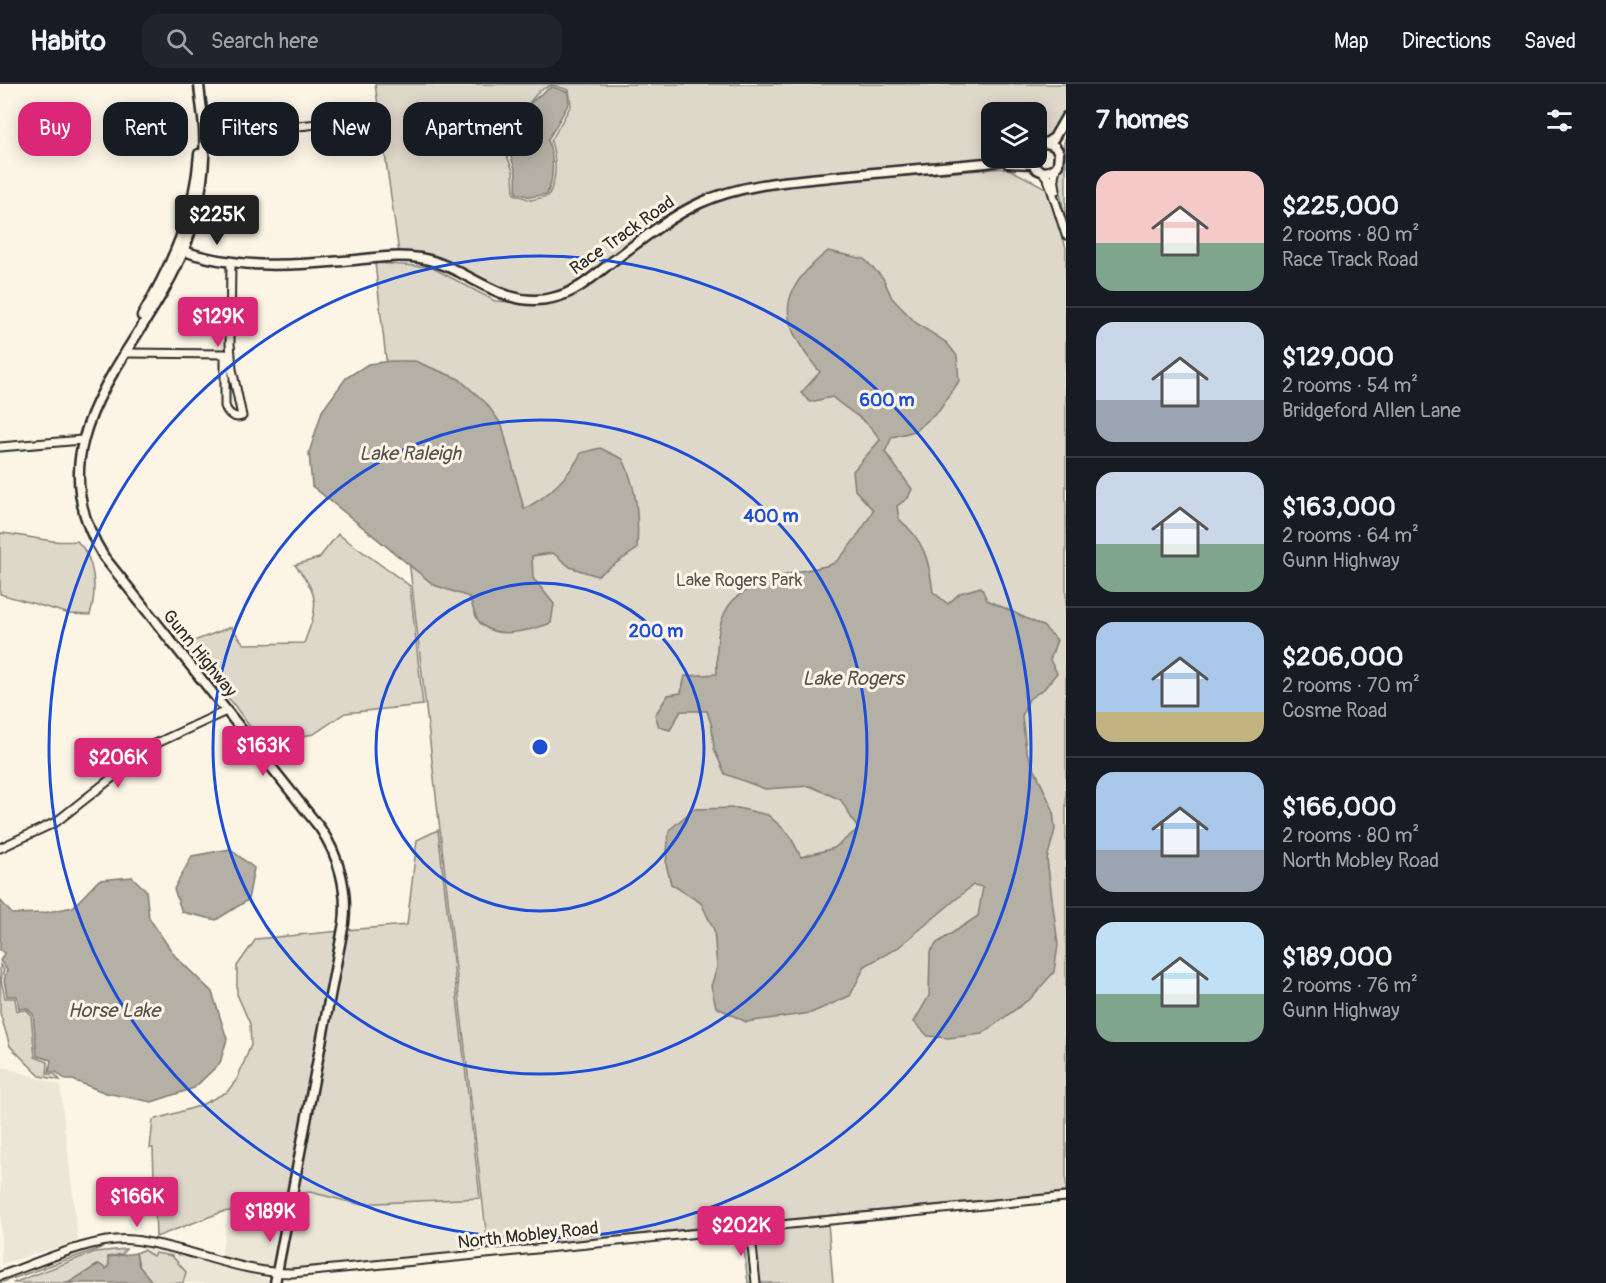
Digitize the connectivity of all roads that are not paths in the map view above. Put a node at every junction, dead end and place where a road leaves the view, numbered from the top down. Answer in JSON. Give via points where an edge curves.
{"nodes":[{"id":1,"x":199,"y":84,"type":"edge"},
{"id":2,"x":200,"y":94,"type":"junction"},
{"id":3,"x":201,"y":102,"type":"edge"},
{"id":4,"x":1066,"y":117,"type":"edge"},
{"id":5,"x":1066,"y":127,"type":"edge"},
{"id":6,"x":1047,"y":142,"type":"edge"},
{"id":7,"x":1047,"y":143,"type":"edge"},
{"id":8,"x":1059,"y":153,"type":"junction"},
{"id":9,"x":203,"y":156,"type":"edge"},
{"id":10,"x":981,"y":163,"type":"edge"},
{"id":11,"x":1039,"y":168,"type":"edge"},
{"id":12,"x":1056,"y":168,"type":"junction"},
{"id":13,"x":1042,"y":171,"type":"junction"},
{"id":14,"x":1059,"y":208,"type":"junction"},
{"id":15,"x":1066,"y":235,"type":"edge"},
{"id":16,"x":180,"y":250,"type":"junction"},
{"id":17,"x":231,"y":262,"type":"junction"},
{"id":18,"x":127,"y":352,"type":"junction"},
{"id":19,"x":102,"y":390,"type":"junction"},
{"id":20,"x":82,"y":440,"type":"junction"},
{"id":21,"x":0,"y":447,"type":"edge"},
{"id":22,"x":226,"y":711,"type":"junction"},
{"id":23,"x":0,"y":848,"type":"edge"},
{"id":24,"x":1066,"y":1197,"type":"edge"},
{"id":25,"x":750,"y":1227,"type":"junction"},
{"id":26,"x":277,"y":1273,"type":"junction"},
{"id":27,"x":0,"y":1276,"type":"edge"},
{"id":28,"x":275,"y":1283,"type":"edge"},
{"id":29,"x":756,"y":1283,"type":"edge"}],
"edges":[{"from":1,"to":2,"type":"main road","name":"Gunn Highway"},
{"from":2,"to":3,"type":"main road","name":"Gunn Highway"},
{"from":2,"to":16,"type":"main road","via":[[195,183]]},
{"from":4,"to":6,"type":"main road"},
{"from":5,"to":8,"type":"main road"},
{"from":7,"to":8,"type":"main road"},
{"from":8,"to":12,"type":"main road"},
{"from":9,"to":16,"type":"main road","name":"Gunn Highway","via":[[200,192]]},
{"from":10,"to":17,"type":"main road","name":"Race Track Road","via":[[777,182],[735,190],[678,214],[584,283],[549,299],[502,296],[448,266],[414,257],[284,266]]},
{"from":11,"to":13,"type":"main road"},
{"from":12,"to":13,"type":"main road"},
{"from":12,"to":14,"type":"street"},
{"from":13,"to":14,"type":"street"},
{"from":14,"to":15,"type":"street"},
{"from":16,"to":17,"type":"main road","name":"Race Track Road"},
{"from":16,"to":18,"type":"main road","name":"Gunn Highway"},
{"from":16,"to":19,"type":"main road"},
{"from":17,"to":18,"type":"street","via":[[231,361],[242,416],[227,412],[225,406],[225,354]]},
{"from":18,"to":19,"type":"main road","name":"Gunn Highway"},
{"from":19,"to":20,"type":"main road","name":"Gunn Highway"},
{"from":20,"to":21,"type":"street"},
{"from":20,"to":22,"type":"main road","name":"Gunn Highway","via":[[80,493],[99,549]]},
{"from":22,"to":23,"type":"street","via":[[155,744],[56,822]]},
{"from":22,"to":26,"type":"main road","name":"Gunn Highway","via":[[324,834],[337,862],[345,894],[343,929]]},
{"from":24,"to":25,"type":"street","name":"North Mobley Road"},
{"from":25,"to":26,"type":"street","name":"North Mobley Road"},
{"from":25,"to":29,"type":"street"},
{"from":26,"to":27,"type":"street","name":"North Mobley Road","via":[[133,1240],[103,1241]]},
{"from":26,"to":28,"type":"main road","name":"Gunn Highway"}]}
